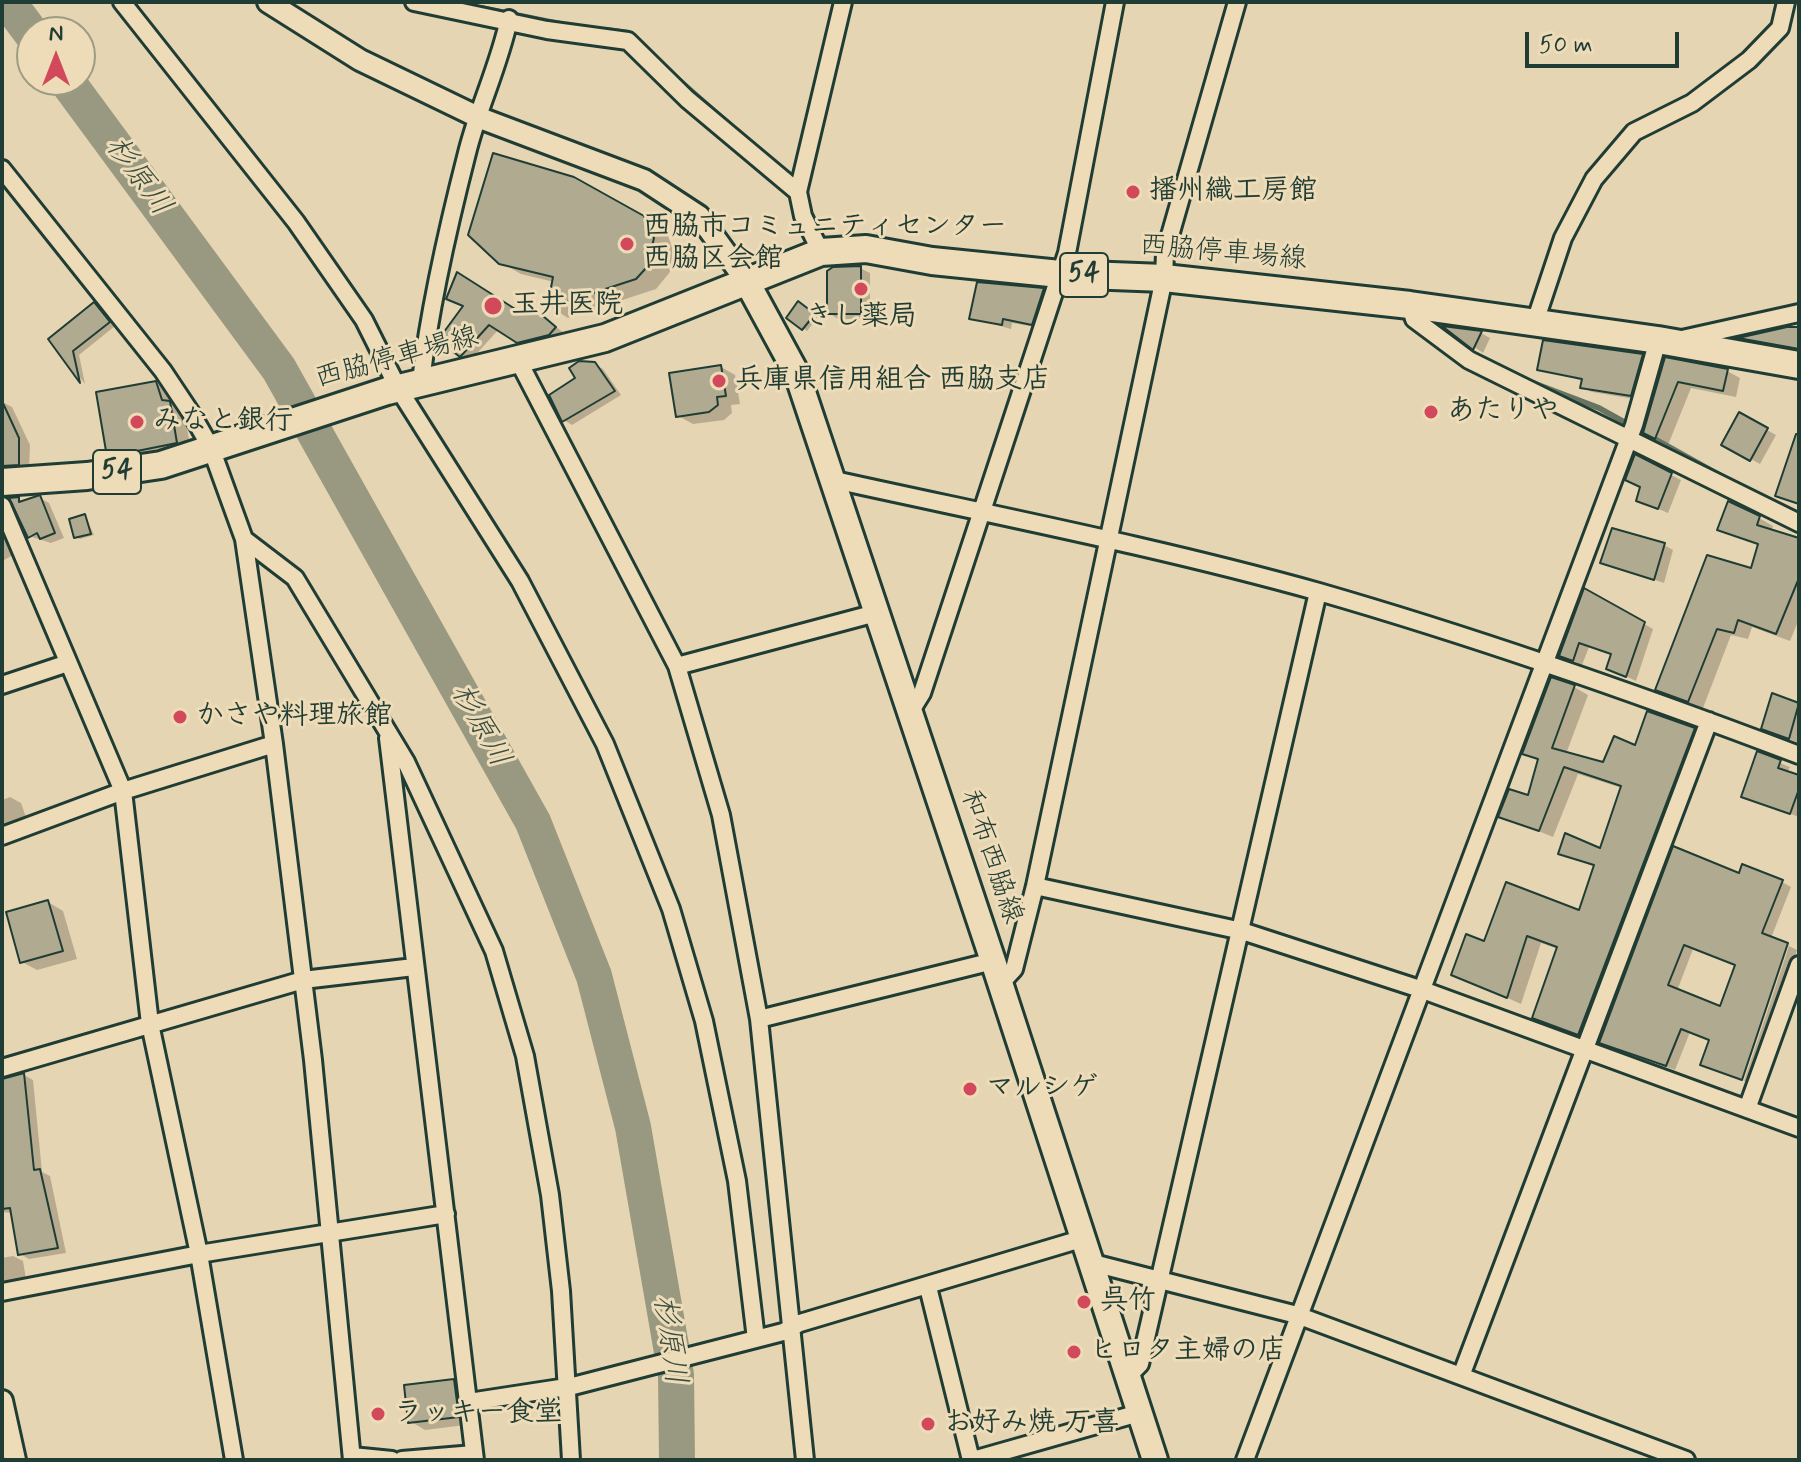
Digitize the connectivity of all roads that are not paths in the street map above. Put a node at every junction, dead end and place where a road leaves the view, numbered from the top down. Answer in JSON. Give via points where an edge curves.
{"nodes":[{"id":1,"x":122,"y":2,"type":"edge"},
{"id":2,"x":268,"y":2,"type":"edge"},
{"id":3,"x":414,"y":2,"type":"edge"},
{"id":4,"x":843,"y":2,"type":"edge"},
{"id":5,"x":1115,"y":2,"type":"edge"},
{"id":6,"x":1237,"y":2,"type":"edge"},
{"id":7,"x":1786,"y":2,"type":"edge"},
{"id":8,"x":509,"y":19,"type":"junction"},
{"id":9,"x":480,"y":118,"type":"junction"},
{"id":10,"x":4,"y":175,"type":"edge"},
{"id":11,"x":798,"y":192,"type":"junction"},
{"id":12,"x":821,"y":252,"type":"junction"},
{"id":13,"x":1060,"y":274,"type":"junction"},
{"id":14,"x":1164,"y":278,"type":"junction"},
{"id":15,"x":747,"y":282,"type":"junction"},
{"id":16,"x":1410,"y":305,"type":"junction"},
{"id":17,"x":1799,"y":313,"type":"edge"},
{"id":18,"x":1535,"y":322,"type":"junction"},
{"id":19,"x":1663,"y":341,"type":"junction"},
{"id":20,"x":518,"y":360,"type":"junction"},
{"id":21,"x":1799,"y":365,"type":"edge"},
{"id":22,"x":402,"y":386,"type":"junction"},
{"id":23,"x":1632,"y":431,"type":"junction"},
{"id":24,"x":220,"y":445,"type":"junction"},
{"id":25,"x":830,"y":479,"type":"junction"},
{"id":26,"x":2,"y":482,"type":"edge"},
{"id":27,"x":2,"y":506,"type":"edge"},
{"id":28,"x":984,"y":513,"type":"junction"},
{"id":29,"x":1799,"y":523,"type":"edge"},
{"id":30,"x":244,"y":539,"type":"junction"},
{"id":31,"x":1110,"y":540,"type":"junction"},
{"id":32,"x":1318,"y":592,"type":"junction"},
{"id":33,"x":876,"y":613,"type":"junction"},
{"id":34,"x":68,"y":663,"type":"junction"},
{"id":35,"x":1543,"y":663,"type":"junction"},
{"id":36,"x":677,"y":666,"type":"junction"},
{"id":37,"x":2,"y":685,"type":"edge"},
{"id":38,"x":909,"y":714,"type":"junction"},
{"id":39,"x":1709,"y":721,"type":"junction"},
{"id":40,"x":388,"y":736,"type":"junction"},
{"id":41,"x":274,"y":744,"type":"junction"},
{"id":42,"x":1799,"y":755,"type":"edge"},
{"id":43,"x":123,"y":791,"type":"junction"},
{"id":44,"x":2,"y":836,"type":"edge"},
{"id":45,"x":1035,"y":886,"type":"junction"},
{"id":46,"x":1242,"y":931,"type":"junction"},
{"id":47,"x":1799,"y":965,"type":"edge"},
{"id":48,"x":414,"y":967,"type":"junction"},
{"id":49,"x":997,"y":972,"type":"junction"},
{"id":50,"x":303,"y":980,"type":"junction"},
{"id":51,"x":1420,"y":989,"type":"junction"},
{"id":52,"x":759,"y":1019,"type":"junction"},
{"id":53,"x":150,"y":1024,"type":"junction"},
{"id":54,"x":1583,"y":1050,"type":"junction"},
{"id":55,"x":2,"y":1068,"type":"edge"},
{"id":56,"x":1747,"y":1109,"type":"junction"},
{"id":57,"x":1799,"y":1128,"type":"edge"},
{"id":58,"x":446,"y":1214,"type":"junction"},
{"id":59,"x":330,"y":1231,"type":"junction"},
{"id":60,"x":1085,"y":1250,"type":"junction"},
{"id":61,"x":199,"y":1254,"type":"junction"},
{"id":62,"x":1159,"y":1280,"type":"junction"},
{"id":63,"x":928,"y":1287,"type":"junction"},
{"id":64,"x":2,"y":1292,"type":"edge"},
{"id":65,"x":1297,"y":1315,"type":"junction"},
{"id":66,"x":791,"y":1327,"type":"junction"},
{"id":67,"x":753,"y":1339,"type":"junction"},
{"id":68,"x":1461,"y":1376,"type":"junction"},
{"id":69,"x":1127,"y":1377,"type":"junction"},
{"id":70,"x":569,"y":1386,"type":"junction"},
{"id":71,"x":2,"y":1401,"type":"edge"},
{"id":72,"x":469,"y":1402,"type":"junction"},
{"id":73,"x":1139,"y":1413,"type":"junction"},
{"id":74,"x":475,"y":1457,"type":"edge"},
{"id":75,"x":352,"y":1458,"type":"edge"},
{"id":76,"x":15,"y":1460,"type":"edge"},
{"id":77,"x":234,"y":1460,"type":"edge"},
{"id":78,"x":392,"y":1460,"type":"edge"},
{"id":79,"x":402,"y":1460,"type":"edge"},
{"id":80,"x":571,"y":1460,"type":"edge"},
{"id":81,"x":805,"y":1460,"type":"edge"},
{"id":82,"x":972,"y":1460,"type":"edge"},
{"id":83,"x":1155,"y":1460,"type":"edge"},
{"id":84,"x":1245,"y":1460,"type":"edge"},
{"id":85,"x":1686,"y":1460,"type":"edge"}],
"edges":[{"from":1,"to":22,"type":"street","via":[[296,222]]},
{"from":2,"to":9,"type":"street","via":[[360,60]]},
{"from":3,"to":8,"type":"street"},
{"from":4,"to":11,"type":"street"},
{"from":5,"to":13,"type":"street"},
{"from":6,"to":14,"type":"street","via":[[1165,253]]},
{"from":7,"to":18,"type":"street","via":[[1780,28],[1749,60],[1692,103],[1634,132],[1594,179],[1563,238]]},
{"from":8,"to":9,"type":"street"},
{"from":8,"to":11,"type":"street","via":[[628,41],[687,99]]},
{"from":9,"to":15,"type":"street","via":[[644,180],[699,216]]},
{"from":9,"to":22,"type":"street","via":[[468,150],[425,347]]},
{"from":10,"to":24,"type":"street"},
{"from":11,"to":12,"type":"street"},
{"from":12,"to":13,"type":"main road","name":"西脇停車場線","number":"54","via":[[866,249]]},
{"from":12,"to":15,"type":"main road","name":"西脇停車場線","number":"54"},
{"from":13,"to":14,"type":"main road","name":"西脇停車場線","number":"54"},
{"from":13,"to":28,"type":"street"},
{"from":14,"to":16,"type":"main road","name":"西脇停車場線","number":"54"},
{"from":14,"to":31,"type":"street"},
{"from":15,"to":20,"type":"main road","name":"西脇停車場線","number":"54","via":[[605,338]]},
{"from":15,"to":25,"type":"main road","name":"和布西脇線","via":[[797,374]]},
{"from":16,"to":18,"type":"main road","name":"西脇停車場線","number":"54"},
{"from":16,"to":23,"type":"street","via":[[1414,319],[1469,360]]},
{"from":17,"to":19,"type":"street"},
{"from":18,"to":19,"type":"main road","name":"西脇停車場線","number":"54"},
{"from":19,"to":21,"type":"main road","name":"西脇停車場線","number":"54"},
{"from":19,"to":23,"type":"street"},
{"from":20,"to":22,"type":"main road","name":"西脇停車場線","number":"54"},
{"from":20,"to":36,"type":"street"},
{"from":22,"to":24,"type":"main road","name":"西脇停車場線","number":"54"},
{"from":22,"to":67,"type":"street","via":[[520,581],[605,744],[671,909],[704,1021],[737,1181]]},
{"from":23,"to":29,"type":"street"},
{"from":23,"to":35,"type":"street"},
{"from":24,"to":26,"type":"main road","name":"西脇停車場線","number":"54","via":[[161,465]]},
{"from":24,"to":30,"type":"street"},
{"from":25,"to":28,"type":"street"},
{"from":25,"to":33,"type":"main road","name":"和布西脇線"},
{"from":27,"to":34,"type":"street"},
{"from":28,"to":31,"type":"street"},
{"from":28,"to":38,"type":"street","via":[[922,693]]},
{"from":30,"to":40,"type":"street","via":[[295,578]]},
{"from":30,"to":41,"type":"street"},
{"from":31,"to":32,"type":"street"},
{"from":31,"to":45,"type":"street"},
{"from":32,"to":35,"type":"street"},
{"from":32,"to":46,"type":"street"},
{"from":33,"to":36,"type":"street"},
{"from":33,"to":38,"type":"main road","name":"和布西脇線"},
{"from":34,"to":37,"type":"street"},
{"from":34,"to":43,"type":"street"},
{"from":35,"to":39,"type":"street"},
{"from":35,"to":51,"type":"street"},
{"from":36,"to":52,"type":"street","via":[[721,815]]},
{"from":38,"to":49,"type":"main road","name":"和布西脇線"},
{"from":39,"to":42,"type":"street"},
{"from":39,"to":54,"type":"street"},
{"from":40,"to":48,"type":"street"},
{"from":40,"to":70,"type":"street","via":[[413,776],[494,951],[525,1056],[550,1195]]},
{"from":41,"to":43,"type":"street"},
{"from":41,"to":50,"type":"street"},
{"from":43,"to":44,"type":"street"},
{"from":43,"to":53,"type":"street"},
{"from":45,"to":46,"type":"street"},
{"from":45,"to":49,"type":"street","via":[[1014,969]]},
{"from":46,"to":51,"type":"street"},
{"from":46,"to":62,"type":"street"},
{"from":47,"to":56,"type":"street"},
{"from":48,"to":50,"type":"street"},
{"from":48,"to":58,"type":"street"},
{"from":49,"to":52,"type":"street"},
{"from":49,"to":60,"type":"main road","name":"和布西脇線"},
{"from":50,"to":53,"type":"street"},
{"from":50,"to":59,"type":"street"},
{"from":51,"to":54,"type":"street"},
{"from":51,"to":65,"type":"street"},
{"from":52,"to":66,"type":"street"},
{"from":53,"to":55,"type":"street"},
{"from":53,"to":61,"type":"street"},
{"from":54,"to":56,"type":"street"},
{"from":54,"to":68,"type":"street"},
{"from":56,"to":57,"type":"street"},
{"from":58,"to":59,"type":"street"},
{"from":58,"to":72,"type":"street"},
{"from":59,"to":61,"type":"street"},
{"from":59,"to":75,"type":"street"},
{"from":60,"to":62,"type":"street"},
{"from":60,"to":63,"type":"street"},
{"from":60,"to":69,"type":"main road","name":"和布西脇線"},
{"from":61,"to":64,"type":"street"},
{"from":61,"to":77,"type":"street"},
{"from":62,"to":65,"type":"street"},
{"from":62,"to":69,"type":"street","via":[[1140,1364]]},
{"from":63,"to":66,"type":"street"},
{"from":63,"to":82,"type":"street"},
{"from":65,"to":68,"type":"street"},
{"from":65,"to":84,"type":"street"},
{"from":66,"to":67,"type":"street"},
{"from":66,"to":81,"type":"street"},
{"from":67,"to":70,"type":"street"},
{"from":68,"to":85,"type":"street"},
{"from":69,"to":73,"type":"main road","name":"和布西脇線"},
{"from":70,"to":72,"type":"street"},
{"from":70,"to":80,"type":"street"},
{"from":71,"to":76,"type":"street"},
{"from":72,"to":74,"type":"street"},
{"from":73,"to":82,"type":"street"},
{"from":73,"to":83,"type":"main road","name":"和布西脇線"},
{"from":74,"to":79,"type":"street"},
{"from":75,"to":78,"type":"street"}]}
